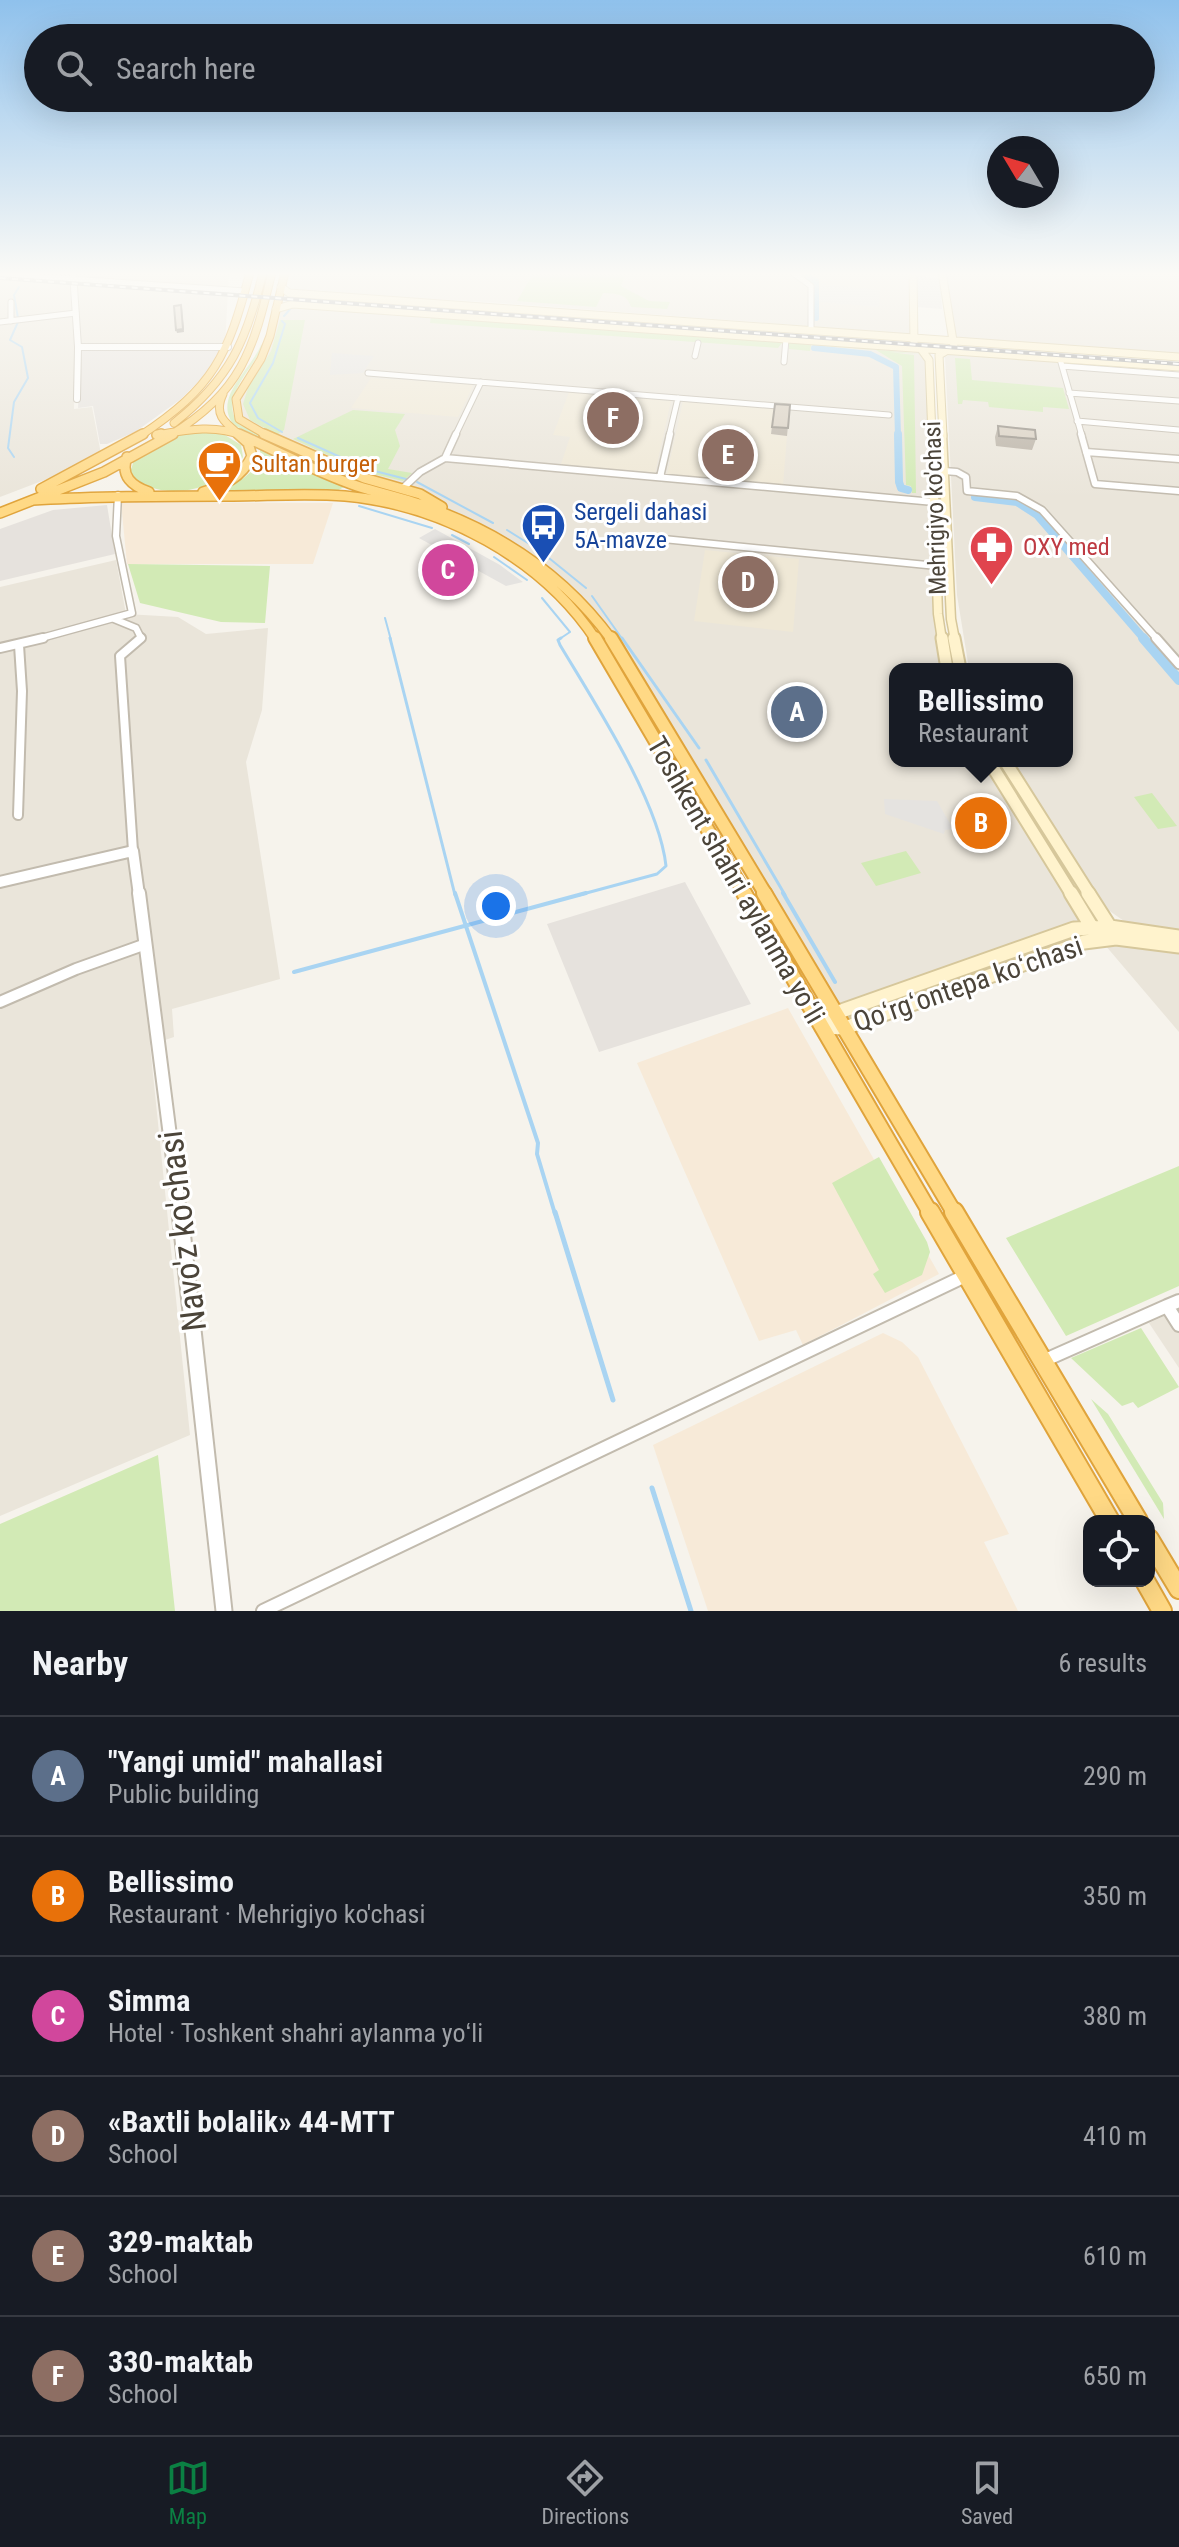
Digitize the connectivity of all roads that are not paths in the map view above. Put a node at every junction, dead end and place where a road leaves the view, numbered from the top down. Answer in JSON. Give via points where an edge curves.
{"nodes":[{"id":1,"x":78,"y":347,"type":"edge"},
{"id":2,"x":228,"y":347,"type":"edge"},
{"id":3,"x":242,"y":347,"type":"edge"},
{"id":4,"x":252,"y":347,"type":"edge"},
{"id":5,"x":266,"y":347,"type":"edge"},
{"id":6,"x":697,"y":347,"type":"edge"},
{"id":7,"x":785,"y":347,"type":"edge"},
{"id":8,"x":897,"y":347,"type":"edge"},
{"id":9,"x":951,"y":347,"type":"edge"},
{"id":10,"x":1055,"y":347,"type":"edge"},
{"id":11,"x":918,"y":349,"type":"junction"},
{"id":12,"x":950,"y":351,"type":"junction"},
{"id":13,"x":695,"y":356,"type":"dead end"},
{"id":14,"x":1179,"y":357,"type":"edge"},
{"id":15,"x":784,"y":362,"type":"dead end"},
{"id":16,"x":1061,"y":362,"type":"junction"},
{"id":17,"x":1179,"y":367,"type":"edge"},
{"id":18,"x":368,"y":373,"type":"dead end"},
{"id":19,"x":1179,"y":375,"type":"edge"},
{"id":20,"x":481,"y":382,"type":"junction"},
{"id":21,"x":223,"y":392,"type":"junction"},
{"id":22,"x":1069,"y":393,"type":"junction"},
{"id":23,"x":678,"y":398,"type":"junction"},
{"id":24,"x":77,"y":399,"type":"dead end"},
{"id":25,"x":1179,"y":401,"type":"edge"},
{"id":26,"x":889,"y":415,"type":"dead end"},
{"id":27,"x":1077,"y":421,"type":"junction"},
{"id":28,"x":178,"y":430,"type":"junction"},
{"id":29,"x":1179,"y":430,"type":"edge"},
{"id":30,"x":238,"y":434,"type":"junction"},
{"id":31,"x":157,"y":435,"type":"junction"},
{"id":32,"x":133,"y":448,"type":"junction"},
{"id":33,"x":1086,"y":452,"type":"junction"},
{"id":34,"x":445,"y":458,"type":"junction"},
{"id":35,"x":1179,"y":459,"type":"edge"},
{"id":36,"x":125,"y":460,"type":"junction"},
{"id":37,"x":944,"y":471,"type":"junction"},
{"id":38,"x":660,"y":477,"type":"junction"},
{"id":39,"x":358,"y":487,"type":"junction"},
{"id":40,"x":403,"y":488,"type":"junction"},
{"id":41,"x":41,"y":489,"type":"junction"},
{"id":42,"x":1179,"y":491,"type":"edge"},
{"id":43,"x":118,"y":495,"type":"junction"},
{"id":44,"x":179,"y":495,"type":"junction"},
{"id":45,"x":347,"y":497,"type":"junction"},
{"id":46,"x":33,"y":500,"type":"junction"},
{"id":47,"x":940,"y":503,"type":"junction"},
{"id":48,"x":0,"y":504,"type":"edge"},
{"id":49,"x":0,"y":513,"type":"edge"},
{"id":50,"x":458,"y":517,"type":"junction"},
{"id":51,"x":643,"y":537,"type":"dead end"},
{"id":52,"x":937,"y":566,"type":"junction"},
{"id":53,"x":114,"y":619,"type":"junction"},
{"id":54,"x":19,"y":645,"type":"junction"},
{"id":55,"x":0,"y":648,"type":"edge"},
{"id":56,"x":946,"y":663,"type":"edge"},
{"id":57,"x":959,"y":663,"type":"edge"},
{"id":58,"x":1179,"y":664,"type":"edge"},
{"id":59,"x":643,"y":689,"type":"junction"},
{"id":60,"x":627,"y":693,"type":"junction"},
{"id":61,"x":684,"y":757,"type":"junction"},
{"id":62,"x":667,"y":761,"type":"junction"},
{"id":63,"x":993,"y":767,"type":"edge"},
{"id":64,"x":1009,"y":767,"type":"edge"},
{"id":65,"x":18,"y":815,"type":"dead end"},
{"id":66,"x":133,"y":851,"type":"junction"},
{"id":67,"x":0,"y":882,"type":"edge"},
{"id":68,"x":1091,"y":926,"type":"junction"},
{"id":69,"x":1113,"y":933,"type":"junction"},
{"id":70,"x":1179,"y":937,"type":"edge"},
{"id":71,"x":146,"y":944,"type":"junction"},
{"id":72,"x":1179,"y":946,"type":"edge"},
{"id":73,"x":0,"y":1002,"type":"edge"},
{"id":74,"x":841,"y":1021,"type":"junction"},
{"id":75,"x":822,"y":1027,"type":"junction"},
{"id":76,"x":966,"y":1276,"type":"junction"},
{"id":77,"x":1179,"y":1301,"type":"edge"},
{"id":78,"x":1167,"y":1306,"type":"junction"},
{"id":79,"x":1179,"y":1325,"type":"edge"},
{"id":80,"x":1042,"y":1362,"type":"junction"},
{"id":81,"x":1106,"y":1515,"type":"edge"},
{"id":82,"x":1134,"y":1515,"type":"edge"},
{"id":83,"x":1155,"y":1549,"type":"edge"},
{"id":84,"x":1148,"y":1587,"type":"edge"},
{"id":85,"x":1179,"y":1589,"type":"edge"},
{"id":86,"x":224,"y":1611,"type":"edge"},
{"id":87,"x":263,"y":1611,"type":"edge"},
{"id":88,"x":1162,"y":1611,"type":"edge"}],
"edges":[{"from":1,"to":24,"type":"street"},
{"from":2,"to":41,"type":"highway","via":[[203,385],[172,412]]},
{"from":3,"to":31,"type":"highway","via":[[205,398]]},
{"from":4,"to":21,"type":"highway"},
{"from":5,"to":40,"type":"highway","via":[[237,397],[235,410],[242,422],[357,475]]},
{"from":6,"to":13,"type":"street"},
{"from":7,"to":15,"type":"street"},
{"from":8,"to":11,"type":"main road"},
{"from":9,"to":12,"type":"main road","name":"Mehrigiyo ko'chasi"},
{"from":10,"to":14,"type":"main road"},
{"from":11,"to":12,"type":"main road"},
{"from":11,"to":47,"type":"main road","name":"Mehrigiyo ko'chasi","via":[[929,360]]},
{"from":12,"to":16,"type":"main road"},
{"from":12,"to":37,"type":"main road","name":"Mehrigiyo ko'chasi","via":[[939,358]]},
{"from":16,"to":17,"type":"main road"},
{"from":16,"to":19,"type":"street"},
{"from":16,"to":22,"type":"street"},
{"from":18,"to":20,"type":"street"},
{"from":20,"to":23,"type":"street"},
{"from":20,"to":34,"type":"street"},
{"from":21,"to":28,"type":"highway"},
{"from":21,"to":30,"type":"highway","name":"Toshkent shahri aylanma yoʻli","via":[[219,415]]},
{"from":22,"to":25,"type":"street"},
{"from":22,"to":27,"type":"street"},
{"from":23,"to":26,"type":"street"},
{"from":23,"to":38,"type":"street"},
{"from":27,"to":29,"type":"street"},
{"from":27,"to":33,"type":"street"},
{"from":28,"to":30,"type":"highway","name":"Toshkent shahri aylanma yoʻli","via":[[213,428]]},
{"from":28,"to":31,"type":"highway","name":"Toshkent shahri aylanma yoʻli"},
{"from":28,"to":36,"type":"highway"},
{"from":30,"to":39,"type":"highway","name":"Toshkent shahri aylanma yoʻli"},
{"from":30,"to":44,"type":"highway","name":"Toshkent shahri aylanma yoʻli","via":[[252,449],[246,468],[218,487]]},
{"from":31,"to":32,"type":"highway"},
{"from":32,"to":36,"type":"highway"},
{"from":32,"to":41,"type":"highway"},
{"from":33,"to":35,"type":"street"},
{"from":33,"to":42,"type":"street","via":[[1095,484]]},
{"from":34,"to":38,"type":"street"},
{"from":34,"to":40,"type":"street"},
{"from":36,"to":44,"type":"highway","name":"Toshkent shahri aylanma yoʻli","via":[[123,473],[132,484]]},
{"from":36,"to":46,"type":"highway"},
{"from":37,"to":47,"type":"main road","name":"Mehrigiyo ko'chasi"},
{"from":37,"to":58,"type":"street","via":[[966,477],[967,491],[1017,496],[1042,510]]},
{"from":38,"to":47,"type":"street"},
{"from":39,"to":45,"type":"highway","via":[[345,490]]},
{"from":39,"to":50,"type":"highway","name":"Toshkent shahri aylanma yoʻli"},
{"from":40,"to":50,"type":"highway"},
{"from":41,"to":48,"type":"highway"},
{"from":43,"to":44,"type":"highway","name":"Toshkent shahri aylanma yoʻli"},
{"from":43,"to":46,"type":"highway","name":"Toshkent shahri aylanma yoʻli"},
{"from":43,"to":53,"type":"street","via":[[116,529],[132,613]]},
{"from":44,"to":45,"type":"highway","name":"Toshkent shahri aylanma yoʻli"},
{"from":45,"to":60,"type":"highway","name":"Toshkent shahri aylanma yoʻli","via":[[437,519],[523,564],[574,610]]},
{"from":46,"to":49,"type":"highway"},
{"from":47,"to":52,"type":"main road","name":"Mehrigiyo ko'chasi"},
{"from":47,"to":57,"type":"main road","name":"Mehrigiyo ko'chasi"},
{"from":50,"to":59,"type":"highway","name":"Toshkent shahri aylanma yoʻli","via":[[523,552],[567,586],[598,621]]},
{"from":51,"to":52,"type":"street"},
{"from":52,"to":56,"type":"main road","name":"Mehrigiyo ko'chasi"},
{"from":53,"to":54,"type":"street"},
{"from":53,"to":66,"type":"street","name":"Navo'z ko'chasi","via":[[136,628],[141,638],[120,656]]},
{"from":54,"to":55,"type":"street"},
{"from":54,"to":65,"type":"street"},
{"from":59,"to":60,"type":"highway"},
{"from":59,"to":61,"type":"highway","name":"Toshkent shahri aylanma yoʻli"},
{"from":60,"to":62,"type":"highway","name":"Toshkent shahri aylanma yoʻli"},
{"from":61,"to":62,"type":"highway","via":[[673,755]]},
{"from":61,"to":74,"type":"highway","name":"Toshkent shahri aylanma yoʻli"},
{"from":62,"to":75,"type":"highway","name":"Toshkent shahri aylanma yoʻli"},
{"from":63,"to":68,"type":"main road"},
{"from":64,"to":69,"type":"main road"},
{"from":66,"to":67,"type":"street"},
{"from":66,"to":71,"type":"street","name":"Navo'z ko'chasi"},
{"from":68,"to":69,"type":"main road","name":"Qoʻrgʻontepa koʻchasi"},
{"from":68,"to":74,"type":"main road","name":"Qoʻrgʻontepa koʻchasi","via":[[1030,943]]},
{"from":69,"to":70,"type":"main road","name":"Qoʻrgʻontepa koʻchasi"},
{"from":69,"to":72,"type":"main road","name":"Qoʻrgʻontepa koʻchasi"},
{"from":69,"to":74,"type":"main road","name":"Qoʻrgʻontepa koʻchasi"},
{"from":71,"to":73,"type":"street"},
{"from":71,"to":86,"type":"street","name":"Navo'z ko'chasi"},
{"from":74,"to":75,"type":"main road","name":"Qoʻrgʻontepa koʻchasi"},
{"from":74,"to":80,"type":"highway","name":"Toshkent shahri aylanma yoʻli"},
{"from":75,"to":76,"type":"highway","name":"Toshkent shahri aylanma yoʻli"},
{"from":76,"to":81,"type":"highway","name":"Toshkent shahri aylanma yoʻli"},
{"from":76,"to":87,"type":"street"},
{"from":77,"to":78,"type":"street"},
{"from":78,"to":79,"type":"street"},
{"from":78,"to":80,"type":"street"},
{"from":80,"to":82,"type":"highway","name":"Toshkent shahri aylanma yoʻli"},
{"from":83,"to":85,"type":"highway"},
{"from":84,"to":88,"type":"highway"}]}
